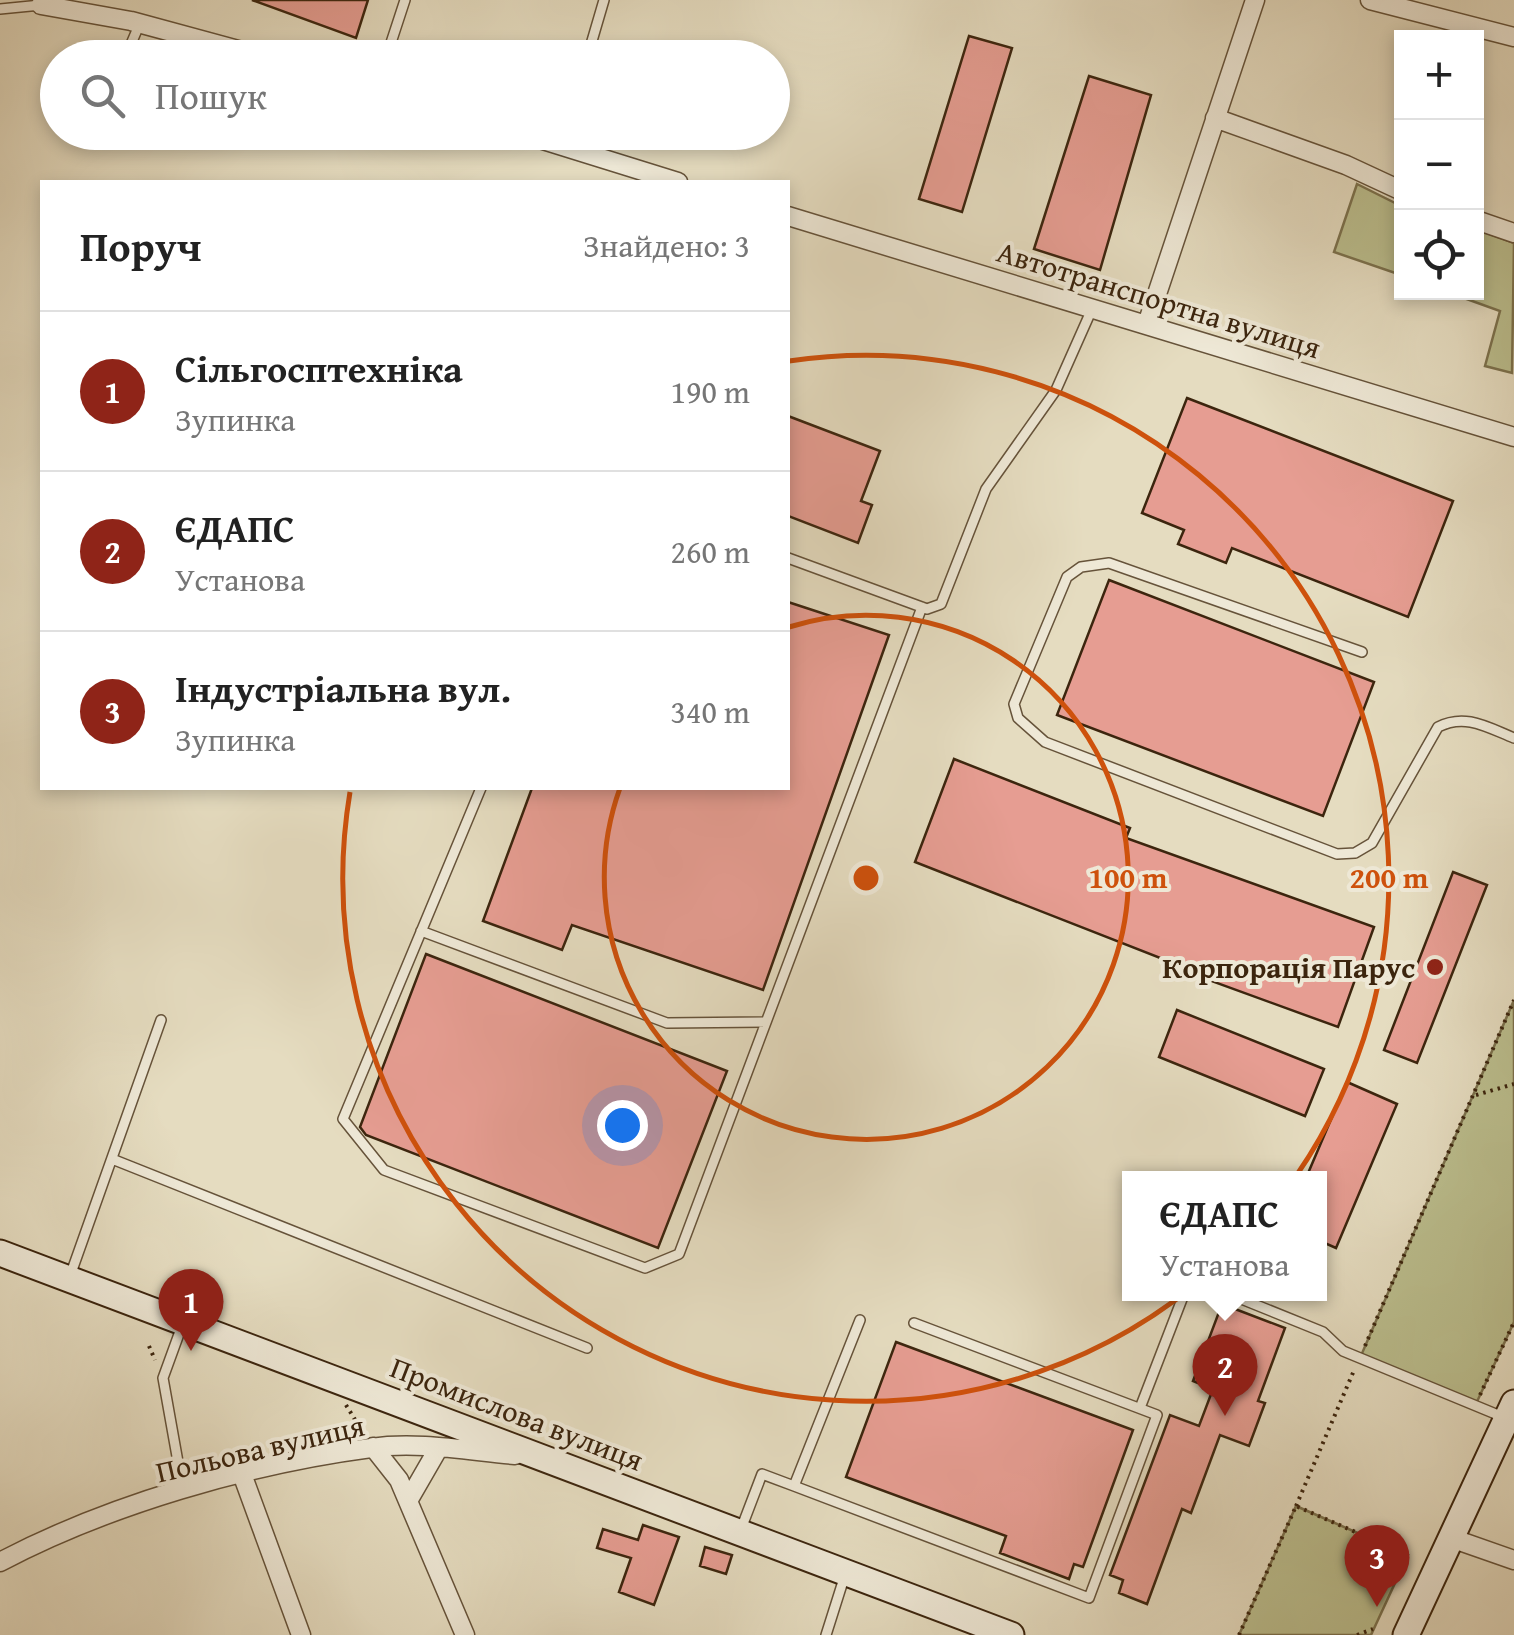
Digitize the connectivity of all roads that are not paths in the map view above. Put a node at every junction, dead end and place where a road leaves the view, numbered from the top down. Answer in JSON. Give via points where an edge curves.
{"nodes":[{"id":1,"x":405,"y":0,"type":"edge"},
{"id":2,"x":604,"y":0,"type":"edge"},
{"id":3,"x":1255,"y":0,"type":"edge"},
{"id":4,"x":1370,"y":0,"type":"edge"},
{"id":5,"x":41,"y":5,"type":"joint"},
{"id":6,"x":0,"y":9,"type":"edge"},
{"id":7,"x":140,"y":24,"type":"junction"},
{"id":8,"x":1514,"y":37,"type":"edge"},
{"id":9,"x":133,"y":40,"type":"edge"},
{"id":10,"x":200,"y":40,"type":"edge"},
{"id":11,"x":392,"y":40,"type":"edge"},
{"id":12,"x":592,"y":40,"type":"edge"},
{"id":13,"x":1215,"y":118,"type":"junction"},
{"id":14,"x":592,"y":150,"type":"edge"},
{"id":15,"x":673,"y":180,"type":"edge"},
{"id":16,"x":1394,"y":187,"type":"edge"},
{"id":17,"x":790,"y":217,"type":"edge"},
{"id":18,"x":1484,"y":223,"type":"edge"},
{"id":19,"x":1514,"y":233,"type":"edge"},
{"id":20,"x":1093,"y":307,"type":"junction"},
{"id":21,"x":1147,"y":324,"type":"junction"},
{"id":22,"x":1514,"y":438,"type":"edge"},
{"id":23,"x":790,"y":559,"type":"edge"},
{"id":24,"x":922,"y":607,"type":"junction"},
{"id":25,"x":1362,"y":652,"type":"dead end"},
{"id":26,"x":1514,"y":738,"type":"edge"},
{"id":27,"x":480,"y":790,"type":"edge"},
{"id":28,"x":421,"y":931,"type":"junction"},
{"id":29,"x":161,"y":1020,"type":"dead end"},
{"id":30,"x":766,"y":1022,"type":"junction"},
{"id":31,"x":112,"y":1159,"type":"junction"},
{"id":32,"x":0,"y":1253,"type":"edge"},
{"id":33,"x":69,"y":1278,"type":"junction"},
{"id":34,"x":1181,"y":1301,"type":"edge"},
{"id":35,"x":1246,"y":1301,"type":"edge"},
{"id":36,"x":860,"y":1320,"type":"dead end"},
{"id":37,"x":184,"y":1322,"type":"junction"},
{"id":38,"x":914,"y":1323,"type":"dead end"},
{"id":39,"x":587,"y":1348,"type":"dead end"},
{"id":40,"x":1140,"y":1408,"type":"junction"},
{"id":41,"x":1510,"y":1411,"type":"edge"},
{"id":42,"x":373,"y":1447,"type":"junction"},
{"id":43,"x":438,"y":1448,"type":"junction"},
{"id":44,"x":544,"y":1458,"type":"junction"},
{"id":45,"x":242,"y":1474,"type":"junction"},
{"id":46,"x":794,"y":1486,"type":"junction"},
{"id":47,"x":183,"y":1490,"type":"junction"},
{"id":48,"x":408,"y":1501,"type":"junction"},
{"id":49,"x":740,"y":1532,"type":"junction"},
{"id":50,"x":1451,"y":1538,"type":"junction"},
{"id":51,"x":1514,"y":1560,"type":"edge"},
{"id":52,"x":0,"y":1562,"type":"edge"},
{"id":53,"x":846,"y":1572,"type":"junction"},
{"id":54,"x":301,"y":1635,"type":"edge"},
{"id":55,"x":465,"y":1635,"type":"edge"},
{"id":56,"x":826,"y":1635,"type":"edge"},
{"id":57,"x":1011,"y":1635,"type":"edge"},
{"id":58,"x":1406,"y":1635,"type":"edge"}],
"edges":[{"from":1,"to":11,"type":"lane"},
{"from":2,"to":12,"type":"lane"},
{"from":3,"to":13,"type":"street"},
{"from":4,"to":8,"type":"street"},
{"from":5,"to":6,"type":"lane"},
{"from":5,"to":7,"type":"street"},
{"from":7,"to":9,"type":"lane"},
{"from":7,"to":10,"type":"street"},
{"from":13,"to":16,"type":"street"},
{"from":13,"to":21,"type":"street"},
{"from":14,"to":15,"type":"street"},
{"from":17,"to":20,"type":"street","name":"Автотранспортна вулиця"},
{"from":18,"to":19,"type":"street"},
{"from":20,"to":21,"type":"street","name":"Автотранспортна вулиця"},
{"from":20,"to":24,"type":"lane","via":[[1056,390],[986,489],[943,600],[932,609]]},
{"from":21,"to":22,"type":"street","name":"Автотранспортна вулиця"},
{"from":23,"to":24,"type":"lane"},
{"from":24,"to":30,"type":"lane"},
{"from":25,"to":26,"type":"lane","via":[[1096,562],[1067,576],[1014,704],[1018,718],[1046,742],[1337,854],[1372,843],[1438,728],[1469,720]]},
{"from":27,"to":28,"type":"lane"},
{"from":28,"to":30,"type":"lane","via":[[667,1023]]},
{"from":28,"to":30,"type":"lane","via":[[344,1124],[384,1170],[645,1268],[679,1254]]},
{"from":29,"to":31,"type":"lane"},
{"from":31,"to":33,"type":"lane"},
{"from":31,"to":39,"type":"lane"},
{"from":32,"to":33,"type":"street","name":"Промислова вулиця"},
{"from":33,"to":37,"type":"street","name":"Промислова вулиця"},
{"from":34,"to":40,"type":"lane"},
{"from":35,"to":41,"type":"lane","via":[[1323,1332],[1343,1351],[1476,1406]]},
{"from":36,"to":46,"type":"lane"},
{"from":37,"to":44,"type":"street","name":"Промислова вулиця"},
{"from":37,"to":47,"type":"lane","via":[[162,1378]]},
{"from":38,"to":40,"type":"lane"},
{"from":40,"to":46,"type":"lane","via":[[1157,1415],[1089,1598]]},
{"from":41,"to":50,"type":"street"},
{"from":42,"to":43,"type":"street","name":"Польова вулиця"},
{"from":42,"to":45,"type":"street","name":"Польова вулиця"},
{"from":42,"to":48,"type":"street"},
{"from":43,"to":44,"type":"street","name":"Польова вулиця"},
{"from":43,"to":48,"type":"street"},
{"from":44,"to":49,"type":"street","name":"Промислова вулиця"},
{"from":45,"to":47,"type":"street","name":"Польова вулиця"},
{"from":45,"to":54,"type":"street"},
{"from":46,"to":49,"type":"lane","via":[[762,1474]]},
{"from":47,"to":52,"type":"street","name":"Польова вулиця"},
{"from":48,"to":55,"type":"street"},
{"from":49,"to":53,"type":"street","name":"Промислова вулиця"},
{"from":50,"to":51,"type":"street"},
{"from":50,"to":58,"type":"street"},
{"from":53,"to":56,"type":"lane"},
{"from":53,"to":57,"type":"street","name":"Промислова вулиця"}]}
